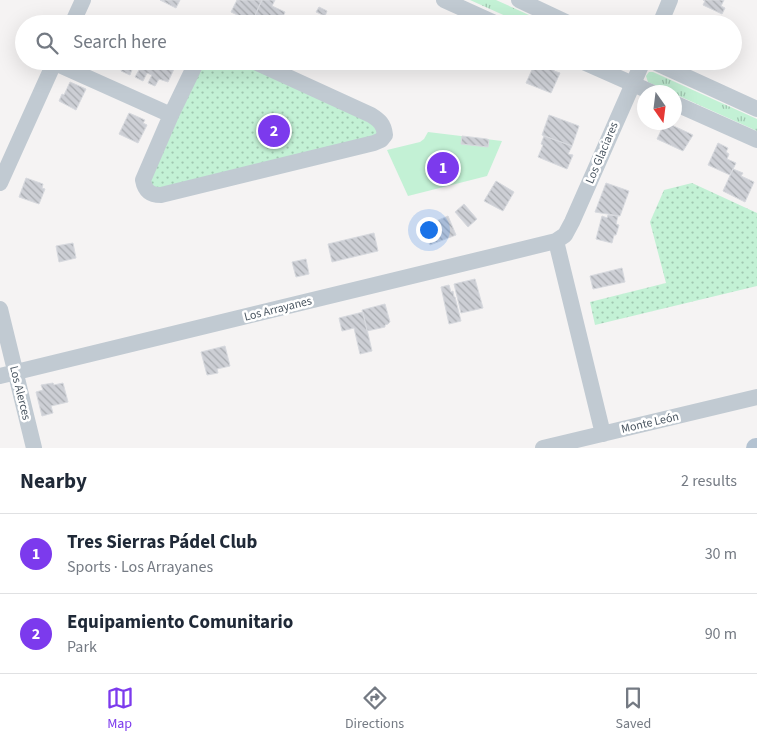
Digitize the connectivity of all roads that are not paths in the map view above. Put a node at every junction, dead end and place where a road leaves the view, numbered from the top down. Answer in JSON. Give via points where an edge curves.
{"nodes":[{"id":1,"x":83,"y":0,"type":"edge"},
{"id":2,"x":444,"y":0,"type":"edge"},
{"id":3,"x":519,"y":0,"type":"edge"},
{"id":4,"x":670,"y":0,"type":"edge"},
{"id":5,"x":76,"y":15,"type":"edge"},
{"id":6,"x":477,"y":15,"type":"edge"},
{"id":7,"x":551,"y":15,"type":"edge"},
{"id":8,"x":664,"y":15,"type":"edge"},
{"id":9,"x":51,"y":70,"type":"edge"},
{"id":10,"x":73,"y":70,"type":"edge"},
{"id":11,"x":193,"y":70,"type":"edge"},
{"id":12,"x":272,"y":70,"type":"edge"},
{"id":13,"x":601,"y":70,"type":"edge"},
{"id":14,"x":639,"y":70,"type":"edge"},
{"id":15,"x":672,"y":70,"type":"edge"},
{"id":16,"x":632,"y":84,"type":"junction"},
{"id":17,"x":637,"y":86,"type":"edge"},
{"id":18,"x":682,"y":107,"type":"edge"},
{"id":19,"x":757,"y":109,"type":"edge"},
{"id":20,"x":171,"y":115,"type":"junction"},
{"id":21,"x":757,"y":140,"type":"edge"},
{"id":22,"x":0,"y":183,"type":"edge"},
{"id":23,"x":556,"y":242,"type":"junction"},
{"id":24,"x":0,"y":309,"type":"edge"},
{"id":25,"x":8,"y":374,"type":"edge"},
{"id":26,"x":757,"y":397,"type":"edge"},
{"id":27,"x":603,"y":434,"type":"junction"},
{"id":28,"x":34,"y":448,"type":"edge"},
{"id":29,"x":543,"y":448,"type":"edge"}],
"edges":[{"from":1,"to":5,"type":"street"},
{"from":2,"to":6,"type":"street"},
{"from":3,"to":7,"type":"street"},
{"from":4,"to":8,"type":"street"},
{"from":9,"to":22,"type":"street"},
{"from":10,"to":20,"type":"street"},
{"from":11,"to":20,"type":"street"},
{"from":12,"to":20,"type":"street","via":[[371,115],[385,128],[385,135],[374,143],[154,195],[144,186],[144,180]]},
{"from":13,"to":16,"type":"street"},
{"from":14,"to":16,"type":"street","name":"Los Glaciares"},
{"from":15,"to":19,"type":"street"},
{"from":16,"to":17,"type":"street"},
{"from":16,"to":23,"type":"street","name":"Los Glaciares","via":[[572,222],[565,235]]},
{"from":18,"to":21,"type":"street"},
{"from":23,"to":25,"type":"street","name":"Los Arrayanes"},
{"from":23,"to":27,"type":"street"},
{"from":24,"to":25,"type":"street","name":"Los Alerces"},
{"from":25,"to":28,"type":"street","name":"Los Alerces"},
{"from":26,"to":27,"type":"street","name":"Monte León"},
{"from":27,"to":29,"type":"street","name":"Monte León"}]}
